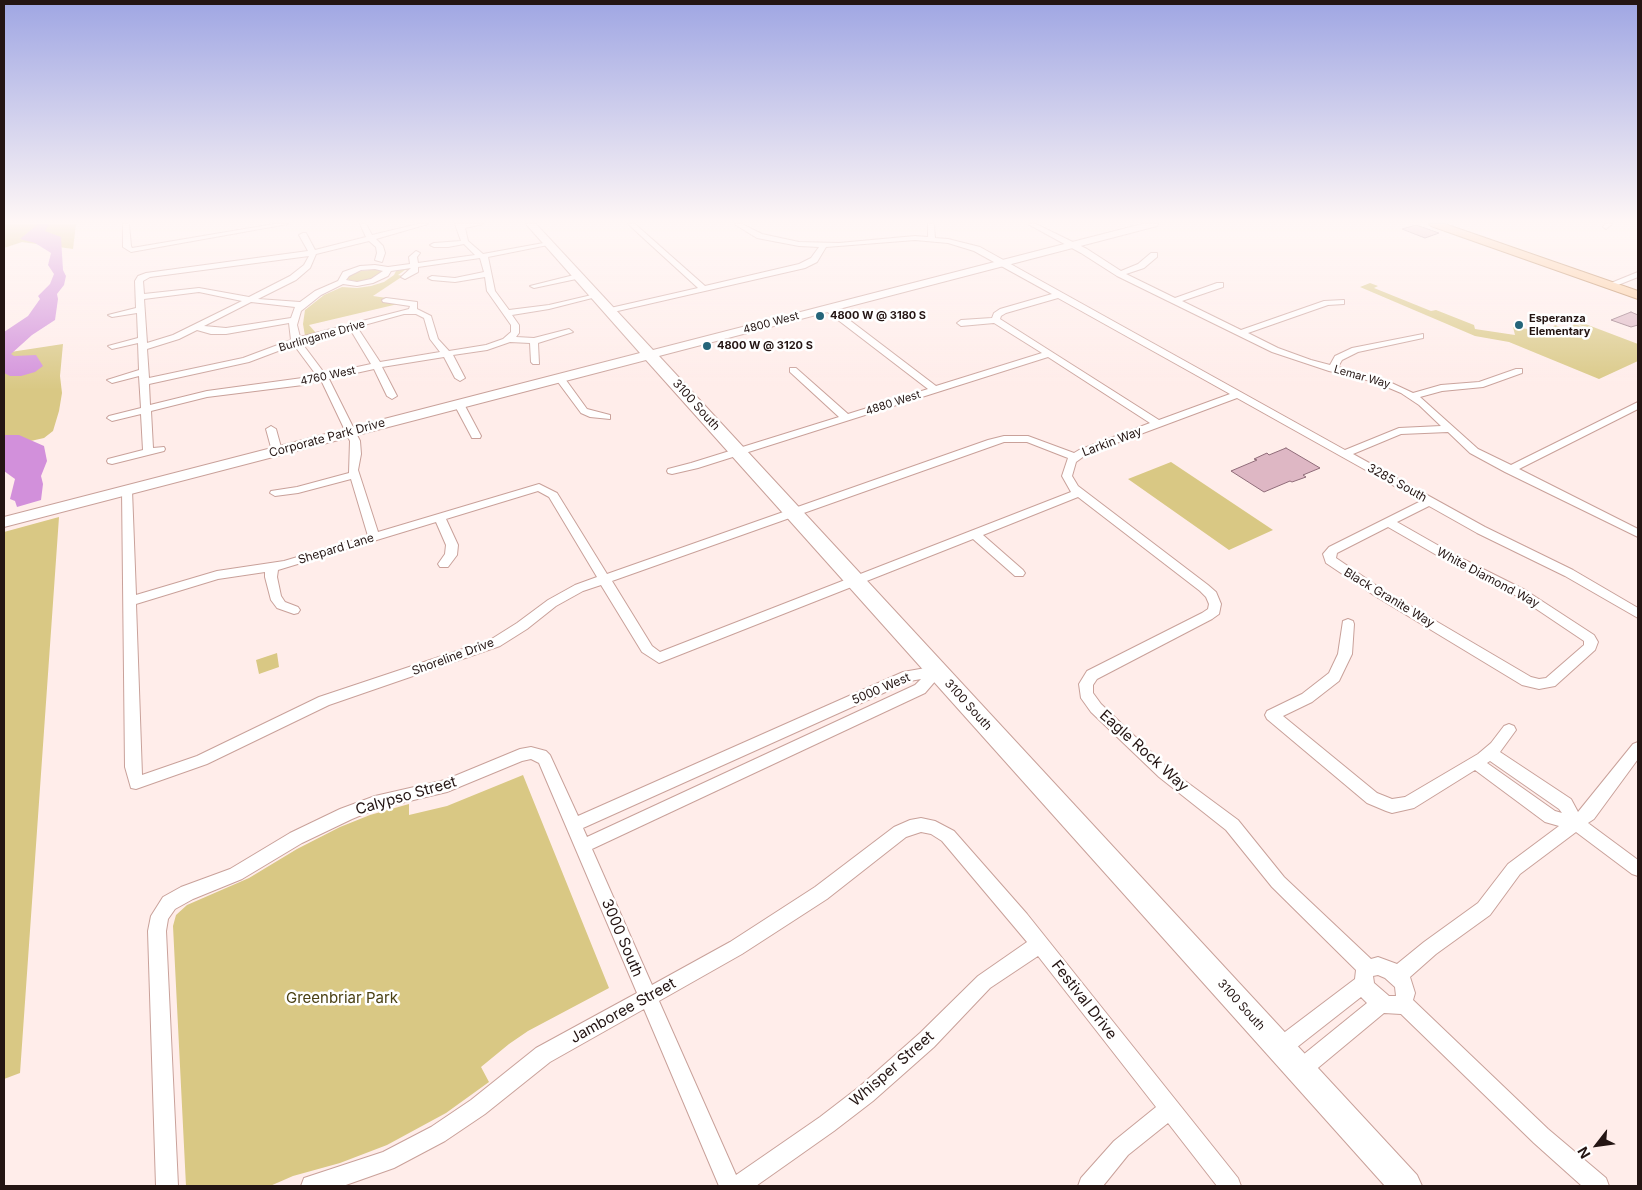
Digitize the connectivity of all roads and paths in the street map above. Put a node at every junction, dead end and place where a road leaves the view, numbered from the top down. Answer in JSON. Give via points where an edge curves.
{"nodes":[{"id":1,"x":141,"y":280,"type":"edge"},
{"id":2,"x":288,"y":280,"type":"edge"},
{"id":3,"x":375,"y":280,"type":"edge"},
{"id":4,"x":489,"y":280,"type":"edge"},
{"id":5,"x":562,"y":280,"type":"edge"},
{"id":6,"x":581,"y":280,"type":"edge"},
{"id":7,"x":693,"y":280,"type":"edge"},
{"id":8,"x":744,"y":280,"type":"edge"},
{"id":9,"x":938,"y":280,"type":"edge"},
{"id":10,"x":1031,"y":280,"type":"edge"},
{"id":11,"x":1131,"y":280,"type":"edge"},
{"id":12,"x":1594,"y":280,"type":"edge"},
{"id":13,"x":1624,"y":280,"type":"edge"},
{"id":14,"x":342,"y":282,"type":"joint"},
{"id":15,"x":1610,"y":285,"type":"junction"},
{"id":16,"x":534,"y":286,"type":"dead end"},
{"id":17,"x":1220,"y":286,"type":"dead end"},
{"id":18,"x":704,"y":289,"type":"junction"},
{"id":19,"x":1059,"y":295,"type":"junction"},
{"id":20,"x":1638,"y":295,"type":"edge"},
{"id":21,"x":596,"y":296,"type":"junction"},
{"id":22,"x":140,"y":297,"type":"junction"},
{"id":23,"x":252,"y":300,"type":"junction"},
{"id":24,"x":386,"y":300,"type":"dead end"},
{"id":25,"x":1175,"y":301,"type":"junction"},
{"id":26,"x":1341,"y":302,"type":"dead end"},
{"id":27,"x":302,"y":305,"type":"junction"},
{"id":28,"x":828,"y":308,"type":"junction"},
{"id":29,"x":141,"y":310,"type":"junction"},
{"id":30,"x":413,"y":311,"type":"junction"},
{"id":31,"x":609,"y":311,"type":"junction"},
{"id":32,"x":508,"y":313,"type":"junction"},
{"id":33,"x":112,"y":315,"type":"dead end"},
{"id":34,"x":293,"y":320,"type":"junction"},
{"id":35,"x":996,"y":320,"type":"junction"},
{"id":36,"x":961,"y":323,"type":"dead end"},
{"id":37,"x":352,"y":326,"type":"junction"},
{"id":38,"x":197,"y":327,"type":"junction"},
{"id":39,"x":568,"y":332,"type":"dead end"},
{"id":40,"x":1241,"y":332,"type":"junction"},
{"id":41,"x":1420,"y":336,"type":"dead end"},
{"id":42,"x":510,"y":339,"type":"junction"},
{"id":43,"x":296,"y":341,"type":"junction"},
{"id":44,"x":534,"y":341,"type":"junction"},
{"id":45,"x":143,"y":343,"type":"junction"},
{"id":46,"x":112,"y":346,"type":"dead end"},
{"id":47,"x":650,"y":354,"type":"junction"},
{"id":48,"x":1048,"y":354,"type":"junction"},
{"id":49,"x":447,"y":355,"type":"junction"},
{"id":50,"x":536,"y":362,"type":"dead end"},
{"id":51,"x":377,"y":366,"type":"junction"},
{"id":52,"x":1332,"y":369,"type":"junction"},
{"id":53,"x":792,"y":370,"type":"dead end"},
{"id":54,"x":1519,"y":370,"type":"dead end"},
{"id":55,"x":144,"y":377,"type":"junction"},
{"id":56,"x":324,"y":377,"type":"junction"},
{"id":57,"x":460,"y":378,"type":"dead end"},
{"id":58,"x":560,"y":378,"type":"junction"},
{"id":59,"x":112,"y":380,"type":"dead end"},
{"id":60,"x":935,"y":390,"type":"junction"},
{"id":61,"x":1238,"y":394,"type":"junction"},
{"id":62,"x":392,"y":396,"type":"dead end"},
{"id":63,"x":1413,"y":396,"type":"junction"},
{"id":64,"x":459,"y":404,"type":"junction"},
{"id":65,"x":1638,"y":405,"type":"edge"},
{"id":66,"x":146,"y":409,"type":"junction"},
{"id":67,"x":607,"y":417,"type":"dead end"},
{"id":68,"x":112,"y":418,"type":"dead end"},
{"id":69,"x":846,"y":418,"type":"junction"},
{"id":70,"x":1158,"y":424,"type":"junction"},
{"id":71,"x":272,"y":428,"type":"dead end"},
{"id":72,"x":1449,"y":429,"type":"junction"},
{"id":73,"x":350,"y":432,"type":"junction"},
{"id":74,"x":476,"y":436,"type":"dead end"},
{"id":75,"x":160,"y":449,"type":"dead end"},
{"id":76,"x":277,"y":451,"type":"junction"},
{"id":77,"x":148,"y":452,"type":"junction"},
{"id":78,"x":738,"y":452,"type":"junction"},
{"id":79,"x":1345,"y":454,"type":"junction"},
{"id":80,"x":1074,"y":457,"type":"junction"},
{"id":81,"x":112,"y":461,"type":"dead end"},
{"id":82,"x":1509,"y":470,"type":"junction"},
{"id":83,"x":672,"y":471,"type":"dead end"},
{"id":84,"x":354,"y":474,"type":"junction"},
{"id":85,"x":127,"y":490,"type":"junction"},
{"id":86,"x":275,"y":493,"type":"dead end"},
{"id":87,"x":1078,"y":493,"type":"junction"},
{"id":88,"x":1430,"y":502,"type":"junction"},
{"id":89,"x":792,"y":512,"type":"junction"},
{"id":90,"x":440,"y":518,"type":"junction"},
{"id":91,"x":4,"y":522,"type":"edge"},
{"id":92,"x":1389,"y":522,"type":"junction"},
{"id":93,"x":975,"y":534,"type":"junction"},
{"id":94,"x":1638,"y":534,"type":"edge"},
{"id":95,"x":374,"y":538,"type":"junction"},
{"id":96,"x":444,"y":564,"type":"dead end"},
{"id":97,"x":272,"y":568,"type":"junction"},
{"id":98,"x":1019,"y":573,"type":"dead end"},
{"id":99,"x":604,"y":579,"type":"junction"},
{"id":100,"x":855,"y":581,"type":"junction"},
{"id":101,"x":1214,"y":599,"type":"joint"},
{"id":102,"x":130,"y":601,"type":"junction"},
{"id":103,"x":294,"y":610,"type":"dead end"},
{"id":104,"x":1638,"y":614,"type":"edge"},
{"id":105,"x":1348,"y":624,"type":"dead end"},
{"id":106,"x":937,"y":671,"type":"junction"},
{"id":107,"x":1527,"y":681,"type":"joint"},
{"id":108,"x":1509,"y":730,"type":"dead end"},
{"id":109,"x":1638,"y":748,"type":"edge"},
{"id":110,"x":1490,"y":752,"type":"junction"},
{"id":111,"x":531,"y":753,"type":"joint"},
{"id":112,"x":1476,"y":763,"type":"junction"},
{"id":113,"x":1534,"y":783,"type":"junction"},
{"id":114,"x":1520,"y":795,"type":"junction"},
{"id":115,"x":1577,"y":824,"type":"junction"},
{"id":116,"x":574,"y":826,"type":"junction"},
{"id":117,"x":927,"y":826,"type":"joint"},
{"id":118,"x":582,"y":846,"type":"junction"},
{"id":119,"x":1638,"y":869,"type":"edge"},
{"id":120,"x":1040,"y":944,"type":"junction"},
{"id":121,"x":1366,"y":976,"type":"junction"},
{"id":122,"x":1397,"y":976,"type":"junction"},
{"id":123,"x":648,"y":998,"type":"junction"},
{"id":124,"x":1380,"y":1002,"type":"junction"},
{"id":125,"x":1403,"y":1002,"type":"junction"},
{"id":126,"x":1280,"y":1048,"type":"junction"},
{"id":127,"x":1300,"y":1070,"type":"junction"},
{"id":128,"x":1170,"y":1109,"type":"junction"},
{"id":129,"x":167,"y":1186,"type":"edge"},
{"id":130,"x":312,"y":1186,"type":"edge"},
{"id":131,"x":730,"y":1186,"type":"edge"},
{"id":132,"x":738,"y":1186,"type":"edge"},
{"id":133,"x":1089,"y":1186,"type":"edge"},
{"id":134,"x":1230,"y":1186,"type":"edge"},
{"id":135,"x":1406,"y":1186,"type":"edge"},
{"id":136,"x":1598,"y":1186,"type":"edge"}],
"edges":[{"from":1,"to":22,"type":"street"},
{"from":2,"to":23,"type":"street"},
{"from":3,"to":14,"type":"street","via":[[357,284]]},
{"from":4,"to":32,"type":"street","via":[[491,291]]},
{"from":5,"to":16,"type":"street"},
{"from":6,"to":21,"type":"main road","name":"3100 South"},
{"from":7,"to":18,"type":"street"},
{"from":8,"to":18,"type":"street"},
{"from":9,"to":28,"type":"main road","name":"4800 West"},
{"from":10,"to":19,"type":"street","name":"3285 South"},
{"from":11,"to":25,"type":"street","name":"Lemar Way"},
{"from":12,"to":15,"type":"main road"},
{"from":13,"to":15,"type":"street"},
{"from":14,"to":27,"type":"street"},
{"from":15,"to":20,"type":"main road"},
{"from":17,"to":25,"type":"street"},
{"from":18,"to":31,"type":"street"},
{"from":19,"to":35,"type":"street","via":[[1004,311],[997,315]]},
{"from":19,"to":61,"type":"street","name":"3285 South"},
{"from":21,"to":31,"type":"main road","name":"3100 South"},
{"from":21,"to":32,"type":"street"},
{"from":22,"to":23,"type":"street","via":[[199,290]]},
{"from":22,"to":29,"type":"street"},
{"from":23,"to":27,"type":"street"},
{"from":23,"to":38,"type":"street"},
{"from":24,"to":30,"type":"street","via":[[414,304]]},
{"from":25,"to":40,"type":"street","name":"Lemar Way"},
{"from":26,"to":40,"type":"street","via":[[1326,303]]},
{"from":27,"to":34,"type":"street"},
{"from":28,"to":47,"type":"main road","name":"4800 West"},
{"from":28,"to":60,"type":"street"},
{"from":29,"to":33,"type":"street"},
{"from":29,"to":45,"type":"street"},
{"from":30,"to":37,"type":"street","name":"Burlingame Drive"},
{"from":30,"to":49,"type":"street","via":[[424,312],[434,339]]},
{"from":31,"to":47,"type":"main road","name":"3100 South"},
{"from":32,"to":42,"type":"street","via":[[516,329]]},
{"from":34,"to":38,"type":"street","via":[[226,331]]},
{"from":34,"to":43,"type":"street"},
{"from":35,"to":36,"type":"street"},
{"from":35,"to":48,"type":"street"},
{"from":37,"to":43,"type":"street","name":"Burlingame Drive"},
{"from":37,"to":51,"type":"street"},
{"from":38,"to":45,"type":"street","via":[[169,340]]},
{"from":39,"to":44,"type":"street"},
{"from":40,"to":52,"type":"street","name":"Lemar Way","via":[[1288,355]]},
{"from":41,"to":52,"type":"street","via":[[1355,350],[1338,358]]},
{"from":42,"to":44,"type":"street"},
{"from":42,"to":49,"type":"street","name":"4760 West"},
{"from":43,"to":55,"type":"street","name":"Burlingame Drive","via":[[246,360]]},
{"from":43,"to":56,"type":"street"},
{"from":44,"to":50,"type":"street"},
{"from":45,"to":46,"type":"street"},
{"from":45,"to":55,"type":"street"},
{"from":47,"to":58,"type":"main road","name":"Corporate Park Drive"},
{"from":47,"to":78,"type":"main road","name":"3100 South"},
{"from":48,"to":60,"type":"street","name":"4880 West"},
{"from":48,"to":70,"type":"street"},
{"from":49,"to":51,"type":"street","name":"4760 West"},
{"from":49,"to":57,"type":"street"},
{"from":51,"to":56,"type":"street","name":"4760 West"},
{"from":51,"to":62,"type":"street"},
{"from":52,"to":63,"type":"street","name":"Lemar Way","via":[[1378,380]]},
{"from":53,"to":69,"type":"street"},
{"from":54,"to":63,"type":"street","via":[[1494,381],[1441,388]]},
{"from":55,"to":59,"type":"street","name":"Burlingame Drive"},
{"from":55,"to":66,"type":"street"},
{"from":56,"to":66,"type":"street","name":"4760 West","via":[[207,394]]},
{"from":56,"to":73,"type":"street"},
{"from":58,"to":64,"type":"main road","name":"Corporate Park Drive"},
{"from":58,"to":67,"type":"street","via":[[584,411]]},
{"from":60,"to":69,"type":"street","name":"4880 West"},
{"from":61,"to":70,"type":"street","name":"Larkin Way"},
{"from":61,"to":79,"type":"street","name":"3285 South"},
{"from":63,"to":72,"type":"street","name":"Lemar Way"},
{"from":64,"to":73,"type":"main road","name":"Corporate Park Drive"},
{"from":64,"to":74,"type":"street"},
{"from":65,"to":82,"type":"street"},
{"from":66,"to":68,"type":"street","name":"4760 West"},
{"from":66,"to":77,"type":"street"},
{"from":69,"to":78,"type":"street","name":"4880 West"},
{"from":70,"to":80,"type":"street","name":"Larkin Way"},
{"from":71,"to":76,"type":"street"},
{"from":72,"to":79,"type":"street","via":[[1399,432]]},
{"from":72,"to":82,"type":"street","name":"Lemar Way","via":[[1474,451]]},
{"from":73,"to":76,"type":"main road","name":"Corporate Park Drive"},
{"from":73,"to":84,"type":"street","via":[[356,447]]},
{"from":75,"to":77,"type":"street"},
{"from":76,"to":85,"type":"main road","name":"Corporate Park Drive"},
{"from":77,"to":81,"type":"street"},
{"from":78,"to":83,"type":"street","name":"4880 West"},
{"from":78,"to":89,"type":"main road","name":"3100 South"},
{"from":79,"to":88,"type":"street","name":"3285 South"},
{"from":80,"to":87,"type":"street","name":"Larkin Way","via":[[1068,466],[1067,476]]},
{"from":80,"to":89,"type":"street","name":"Shoreline Drive","via":[[1038,442],[1004,439]]},
{"from":82,"to":94,"type":"street","name":"Lemar Way"},
{"from":84,"to":86,"type":"street"},
{"from":84,"to":95,"type":"street"},
{"from":85,"to":91,"type":"main road","name":"Corporate Park Drive"},
{"from":85,"to":102,"type":"street"},
{"from":87,"to":93,"type":"street"},
{"from":87,"to":101,"type":"street","name":"Larkin Way","via":[[1204,588]]},
{"from":88,"to":92,"type":"street","name":"Black Granite Way"},
{"from":88,"to":104,"type":"street","name":"3285 South","via":[[1559,568]]},
{"from":89,"to":99,"type":"street","name":"Shoreline Drive"},
{"from":89,"to":100,"type":"main road","name":"3100 South"},
{"from":90,"to":95,"type":"street","name":"Shepard Lane"},
{"from":90,"to":96,"type":"street","via":[[452,545],[451,555]]},
{"from":90,"to":99,"type":"street","name":"Shepard Lane","via":[[539,487],[553,495]]},
{"from":92,"to":107,"type":"street","name":"Black Granite Way","via":[[1333,550],[1329,554],[1330,560]]},
{"from":92,"to":107,"type":"street","name":"White Diamond Way","via":[[1521,593],[1579,630],[1591,642],[1587,650],[1550,682]]},
{"from":93,"to":98,"type":"street"},
{"from":93,"to":100,"type":"street"},
{"from":95,"to":97,"type":"street","name":"Shepard Lane"},
{"from":97,"to":102,"type":"street","name":"Shepard Lane","via":[[217,575]]},
{"from":97,"to":103,"type":"street","via":[[275,597],[281,605]]},
{"from":99,"to":100,"type":"street","via":[[647,649],[659,658]]},
{"from":99,"to":102,"type":"street","name":"Shoreline Drive","via":[[567,594],[494,643],[324,701],[202,760],[136,783]]},
{"from":100,"to":106,"type":"main road","name":"3100 South"},
{"from":101,"to":121,"type":"street","name":"Eagle Rock Way","via":[[1215,608],[1207,616],[1092,675],[1086,684],[1088,699],[1164,773],[1232,825],[1278,882]]},
{"from":105,"to":112,"type":"street","via":[[1340,670],[1307,698],[1272,715],[1365,794],[1392,806],[1408,803]]},
{"from":106,"to":116,"type":"street","name":"5000 West","via":[[908,676]]},
{"from":106,"to":118,"type":"street","name":"5000 West","via":[[920,689]]},
{"from":106,"to":126,"type":"main road","name":"3100 South"},
{"from":108,"to":110,"type":"street"},
{"from":109,"to":115,"type":"street"},
{"from":110,"to":112,"type":"street"},
{"from":110,"to":113,"type":"street"},
{"from":111,"to":116,"type":"street","name":"3000 South","via":[[545,759]]},
{"from":111,"to":129,"type":"street","name":"Calypso Street","via":[[447,786],[392,798],[346,814],[296,838],[236,874],[169,903],[160,916],[157,930]]},
{"from":112,"to":114,"type":"street"},
{"from":113,"to":114,"type":"street"},
{"from":113,"to":115,"type":"street","via":[[1565,804]]},
{"from":114,"to":115,"type":"street","via":[[1551,818]]},
{"from":115,"to":119,"type":"street"},
{"from":115,"to":122,"type":"street","via":[[1518,865],[1484,909]]},
{"from":116,"to":118,"type":"street","name":"3000 South"},
{"from":117,"to":120,"type":"street","name":"Festival Drive","via":[[942,831],[953,841]]},
{"from":117,"to":123,"type":"street","name":"Jamboree Street","via":[[916,825],[900,832],[797,910]]},
{"from":118,"to":123,"type":"street","name":"3000 South"},
{"from":120,"to":128,"type":"street","name":"Festival Drive"},
{"from":120,"to":132,"type":"street","name":"Whisper Street","via":[[984,982],[927,1040],[866,1094]]},
{"from":121,"to":122,"type":"street","via":[[1378,966]]},
{"from":121,"to":124,"type":"street","via":[[1373,996]]},
{"from":121,"to":126,"type":"street"},
{"from":122,"to":125,"type":"street","via":[[1406,993]]},
{"from":123,"to":130,"type":"street","name":"Jamboree Street","via":[[533,1061],[478,1108],[418,1146],[374,1167]]},
{"from":123,"to":131,"type":"street","name":"3000 South"},
{"from":124,"to":125,"type":"street","via":[[1393,1006]]},
{"from":124,"to":127,"type":"street"},
{"from":125,"to":136,"type":"street","via":[[1541,1136]]},
{"from":126,"to":127,"type":"main road","name":"3100 South"},
{"from":127,"to":135,"type":"main road","name":"3100 South"},
{"from":128,"to":133,"type":"street","via":[[1122,1148]]},
{"from":128,"to":134,"type":"street","name":"Festival Drive"}]}
